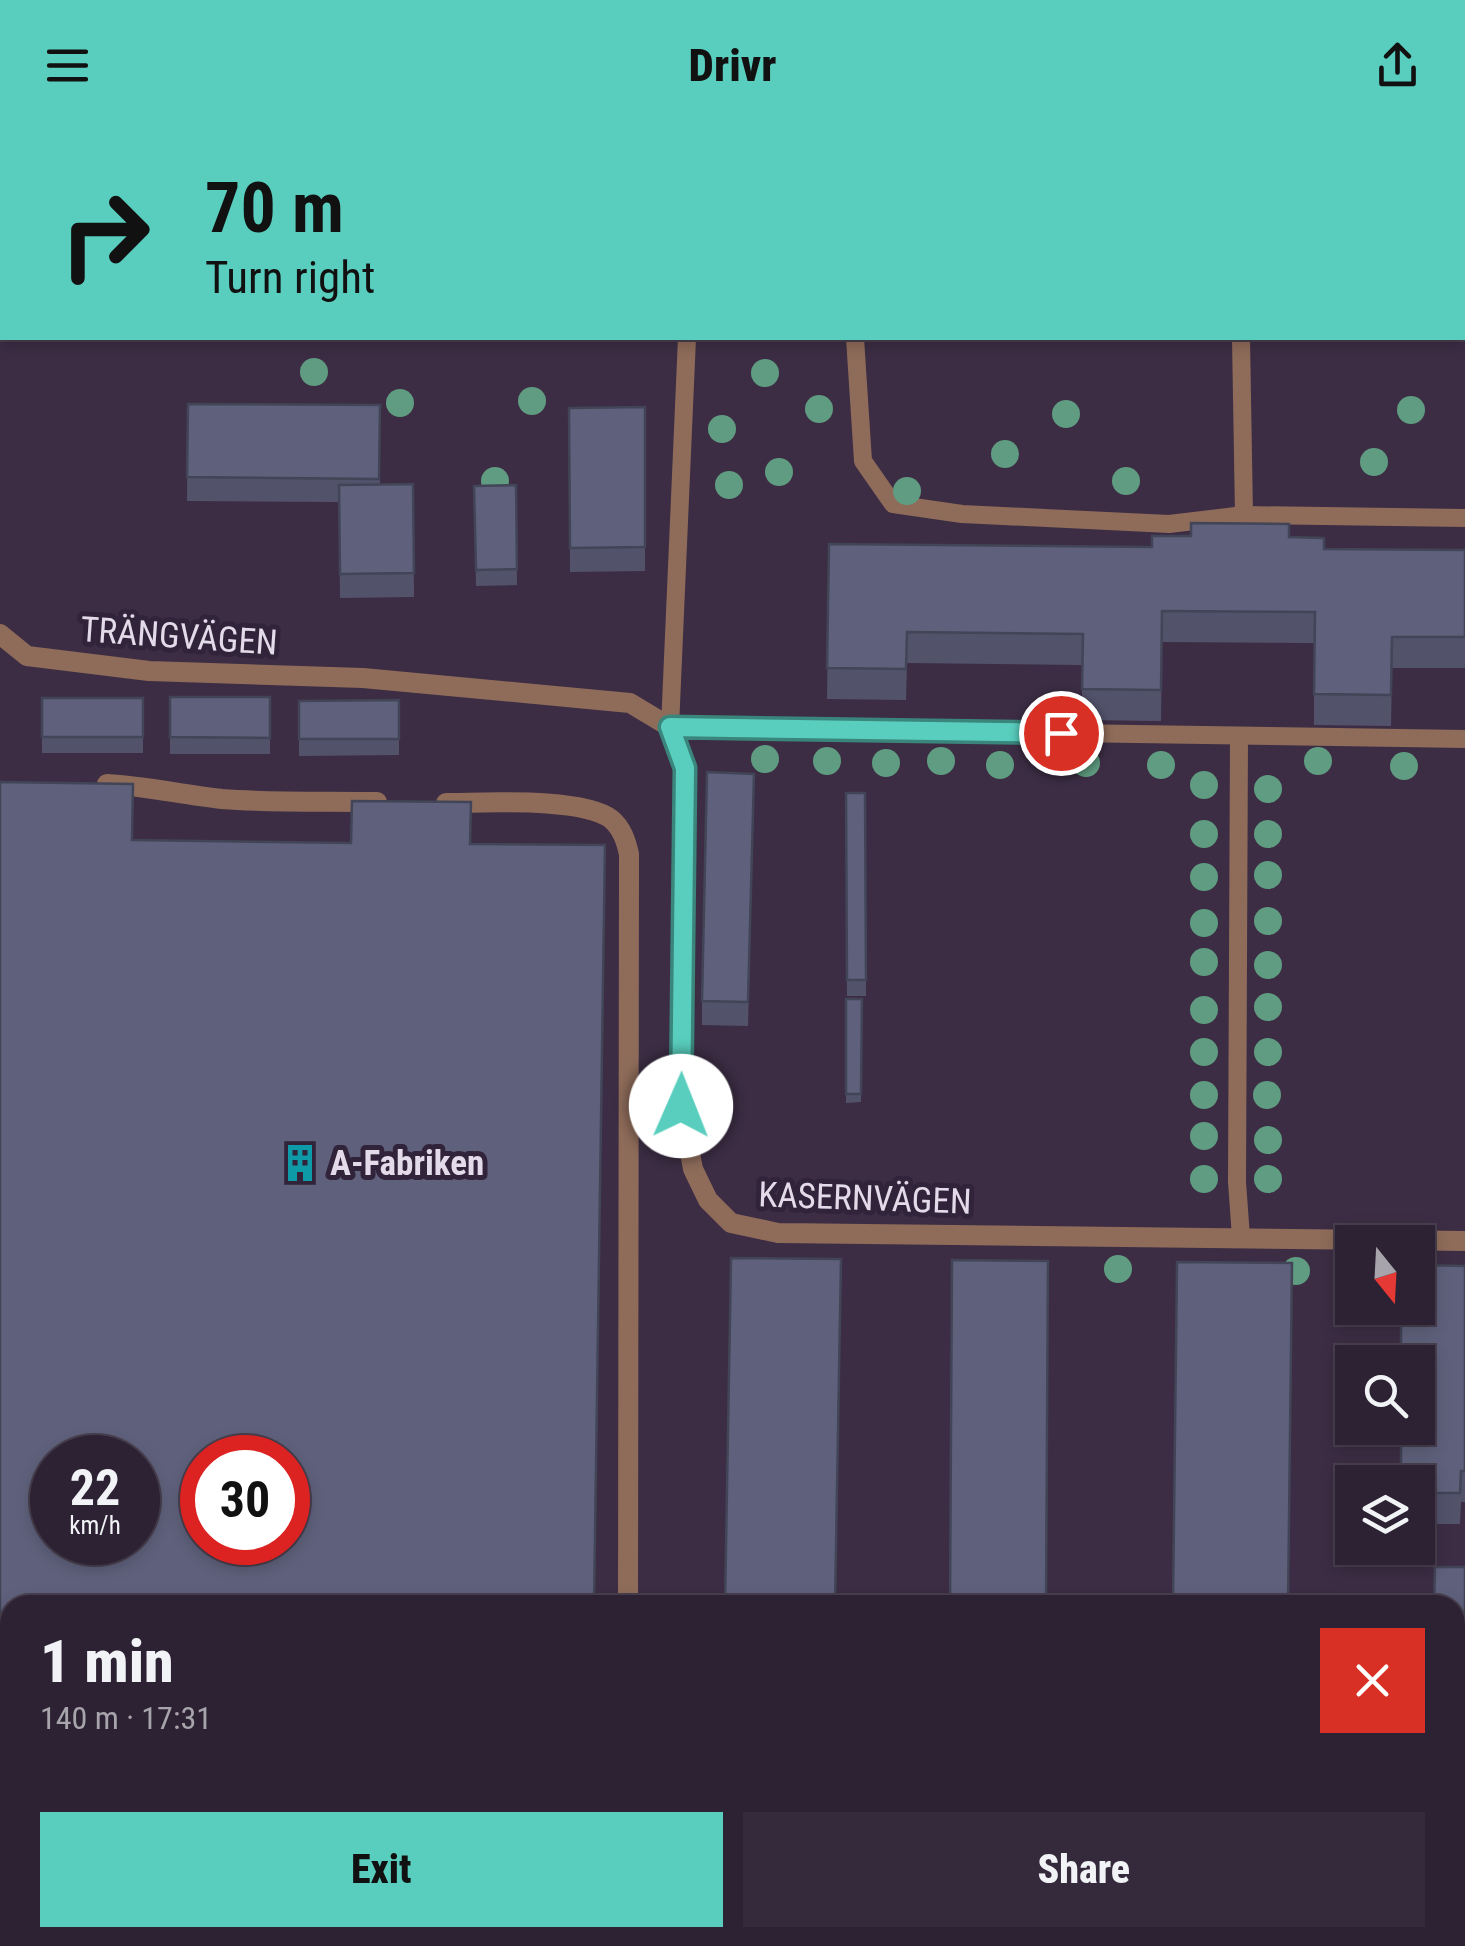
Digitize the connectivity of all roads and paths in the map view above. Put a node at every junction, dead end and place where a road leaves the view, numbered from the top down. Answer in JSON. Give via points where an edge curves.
{"nodes":[{"id":1,"x":686,"y":340,"type":"edge"},
{"id":2,"x":855,"y":340,"type":"edge"},
{"id":3,"x":1240,"y":340,"type":"edge"},
{"id":4,"x":1244,"y":514,"type":"junction"},
{"id":5,"x":1465,"y":518,"type":"edge"},
{"id":6,"x":0,"y":634,"type":"edge"},
{"id":7,"x":670,"y":727,"type":"junction"},
{"id":8,"x":1238,"y":736,"type":"junction"},
{"id":9,"x":1465,"y":739,"type":"edge"},
{"id":10,"x":91,"y":784,"type":"edge"},
{"id":11,"x":1241,"y":1236,"type":"junction"},
{"id":12,"x":1465,"y":1241,"type":"edge"},
{"id":13,"x":628,"y":1595,"type":"edge"}],
"edges":[{"from":1,"to":7,"type":"lane"},
{"from":2,"to":4,"type":"lane","via":[[863,461],[894,504],[962,514],[1169,524]]},
{"from":3,"to":4,"type":"lane"},
{"from":4,"to":5,"type":"lane"},
{"from":6,"to":7,"type":"street","name":"TRÄNGVÄGEN","via":[[26,656],[149,671],[363,678],[630,703]]},
{"from":7,"to":8,"type":"lane"},
{"from":7,"to":11,"type":"street","name":"KASERNVÄGEN","via":[[685,768],[681,1106],[693,1168],[708,1200],[731,1224],[778,1234]]},
{"from":8,"to":9,"type":"lane"},
{"from":8,"to":11,"type":"lane"},
{"from":10,"to":13,"type":"street","via":[[227,800],[574,806],[615,822],[629,854]]},
{"from":11,"to":12,"type":"street","name":"KASERNVÄGEN"}]}
